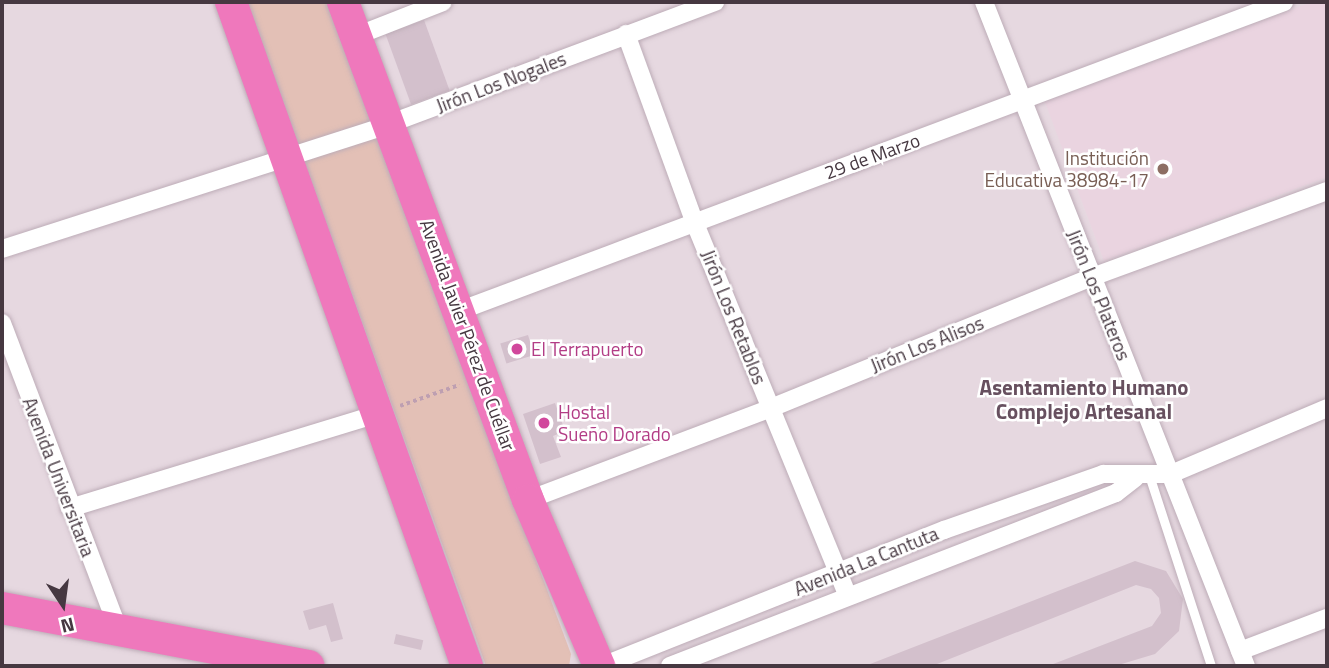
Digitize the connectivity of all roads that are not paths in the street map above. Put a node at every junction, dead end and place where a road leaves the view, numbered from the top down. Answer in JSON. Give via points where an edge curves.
{"nodes":[{"id":1,"x":231,"y":2,"type":"edge"},
{"id":2,"x":343,"y":2,"type":"edge"},
{"id":3,"x":443,"y":2,"type":"edge"},
{"id":4,"x":715,"y":2,"type":"edge"},
{"id":5,"x":984,"y":2,"type":"edge"},
{"id":6,"x":1284,"y":2,"type":"edge"},
{"id":7,"x":626,"y":34,"type":"junction"},
{"id":8,"x":356,"y":36,"type":"junction"},
{"id":9,"x":1021,"y":102,"type":"junction"},
{"id":10,"x":389,"y":124,"type":"junction"},
{"id":11,"x":286,"y":155,"type":"junction"},
{"id":12,"x":1327,"y":191,"type":"edge"},
{"id":13,"x":694,"y":221,"type":"junction"},
{"id":14,"x":2,"y":249,"type":"edge"},
{"id":15,"x":1092,"y":277,"type":"junction"},
{"id":16,"x":459,"y":311,"type":"junction"},
{"id":17,"x":2,"y":323,"type":"edge"},
{"id":18,"x":5,"y":342,"type":"edge"},
{"id":19,"x":771,"y":408,"type":"junction"},
{"id":20,"x":1327,"y":408,"type":"edge"},
{"id":21,"x":377,"y":414,"type":"junction"},
{"id":22,"x":1171,"y":474,"type":"junction"},
{"id":23,"x":1142,"y":476,"type":"junction"},
{"id":24,"x":528,"y":500,"type":"junction"},
{"id":25,"x":70,"y":509,"type":"junction"},
{"id":26,"x":838,"y":572,"type":"junction"},
{"id":27,"x":848,"y":596,"type":"junction"},
{"id":28,"x":2,"y":608,"type":"edge"},
{"id":29,"x":1327,"y":618,"type":"edge"},
{"id":30,"x":118,"y":629,"type":"junction"},
{"id":31,"x":1243,"y":658,"type":"edge"},
{"id":32,"x":309,"y":666,"type":"edge"},
{"id":33,"x":467,"y":666,"type":"edge"},
{"id":34,"x":601,"y":666,"type":"edge"},
{"id":35,"x":674,"y":666,"type":"edge"},
{"id":36,"x":1211,"y":666,"type":"edge"}],
"edges":[{"from":1,"to":11,"type":"highway"},
{"from":2,"to":8,"type":"highway","name":"Avenida Javier Pérez de Cuéllar"},
{"from":3,"to":8,"type":"street"},
{"from":4,"to":7,"type":"street","name":"Jirón Los Nogales"},
{"from":5,"to":9,"type":"street","name":"Jirón Los Plateros"},
{"from":6,"to":9,"type":"street","name":"29 de Marzo"},
{"from":7,"to":10,"type":"street","name":"Jirón Los Nogales"},
{"from":7,"to":13,"type":"street","name":"Jirón Los Retablos"},
{"from":8,"to":10,"type":"highway","name":"Avenida Javier Pérez de Cuéllar"},
{"from":9,"to":13,"type":"street","name":"29 de Marzo"},
{"from":9,"to":15,"type":"street","name":"Jirón Los Plateros"},
{"from":10,"to":11,"type":"street","name":"Jirón Los Nogales"},
{"from":10,"to":16,"type":"highway","name":"Avenida Javier Pérez de Cuéllar"},
{"from":11,"to":14,"type":"street","name":"Jirón Los Nogales"},
{"from":11,"to":21,"type":"highway"},
{"from":12,"to":15,"type":"street","name":"Jirón Los Alisos"},
{"from":13,"to":16,"type":"street","name":"29 de Marzo"},
{"from":13,"to":19,"type":"street","name":"Jirón Los Retablos"},
{"from":15,"to":19,"type":"street","name":"Jirón Los Alisos"},
{"from":15,"to":22,"type":"street","name":"Jirón Los Plateros"},
{"from":16,"to":24,"type":"highway","name":"Avenida Javier Pérez de Cuéllar"},
{"from":17,"to":18,"type":"street","name":"Avenida Universitaria"},
{"from":18,"to":25,"type":"street","name":"Avenida Universitaria"},
{"from":19,"to":24,"type":"street","name":"Jirón Los Alisos"},
{"from":19,"to":26,"type":"street","name":"Jirón Los Retablos"},
{"from":20,"to":22,"type":"street","name":"Avenida La Cantuta"},
{"from":21,"to":25,"type":"street"},
{"from":21,"to":33,"type":"highway"},
{"from":22,"to":23,"type":"street","name":"Avenida La Cantuta"},
{"from":22,"to":31,"type":"street","name":"Jirón Los Plateros"},
{"from":23,"to":26,"type":"street","name":"Avenida La Cantuta","via":[[1103,474]]},
{"from":23,"to":27,"type":"street","name":"Avenida La Cantuta","via":[[1116,493]]},
{"from":23,"to":36,"type":"lane"},
{"from":24,"to":34,"type":"highway","name":"Avenida Javier Pérez de Cuéllar"},
{"from":25,"to":30,"type":"street","name":"Avenida Universitaria"},
{"from":26,"to":27,"type":"street","name":"Jirón Los Retablos"},
{"from":26,"to":34,"type":"street","name":"Avenida La Cantuta"},
{"from":27,"to":35,"type":"street","name":"Avenida La Cantuta"},
{"from":28,"to":30,"type":"highway"},
{"from":29,"to":31,"type":"street"},
{"from":30,"to":32,"type":"highway"}]}
